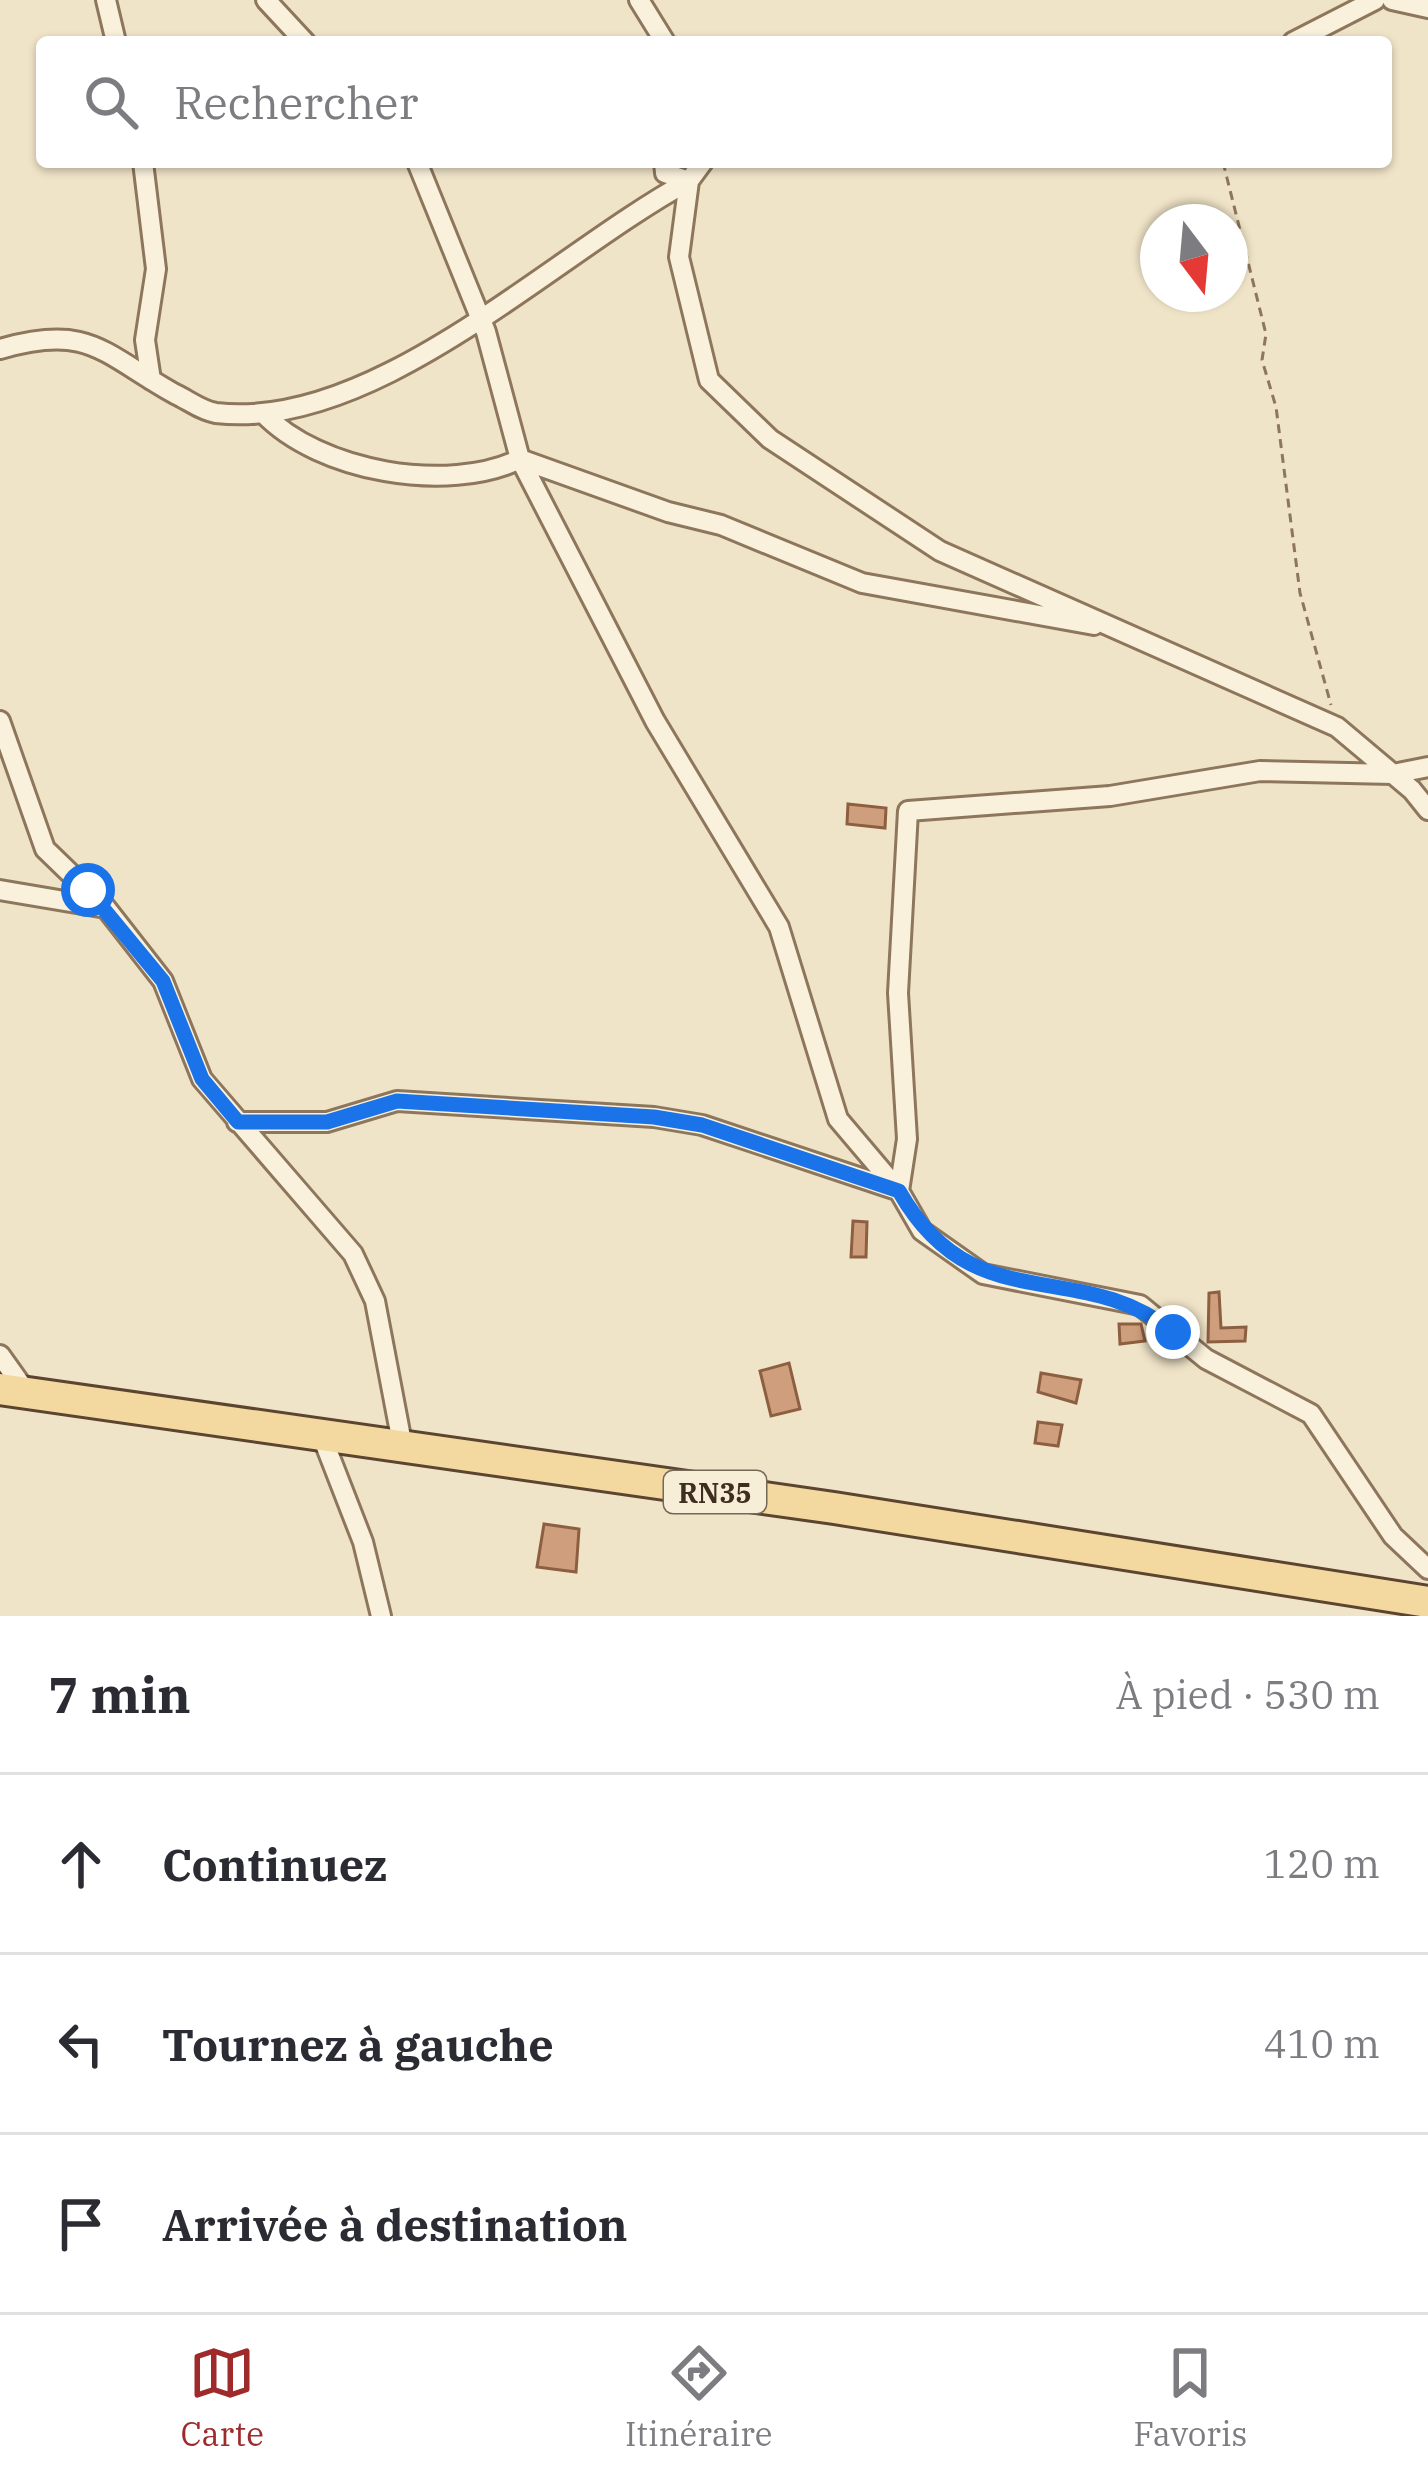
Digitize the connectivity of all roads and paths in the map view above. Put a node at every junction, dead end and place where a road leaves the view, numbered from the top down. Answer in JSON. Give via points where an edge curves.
{"nodes":[{"id":1,"x":106,"y":0,"type":"edge"},
{"id":2,"x":266,"y":0,"type":"edge"},
{"id":3,"x":639,"y":0,"type":"edge"},
{"id":4,"x":1375,"y":0,"type":"edge"},
{"id":5,"x":1392,"y":0,"type":"edge"},
{"id":6,"x":1428,"y":8,"type":"edge"},
{"id":7,"x":115,"y":36,"type":"edge"},
{"id":8,"x":299,"y":36,"type":"edge"},
{"id":9,"x":661,"y":36,"type":"edge"},
{"id":10,"x":1305,"y":36,"type":"edge"},
{"id":11,"x":144,"y":168,"type":"edge"},
{"id":12,"x":419,"y":168,"type":"edge"},
{"id":13,"x":665,"y":168,"type":"edge"},
{"id":14,"x":699,"y":168,"type":"edge"},
{"id":15,"x":1224,"y":168,"type":"edge"},
{"id":16,"x":689,"y":181,"type":"junction"},
{"id":17,"x":480,"y":315,"type":"junction"},
{"id":18,"x":0,"y":349,"type":"edge"},
{"id":19,"x":151,"y":380,"type":"junction"},
{"id":20,"x":263,"y":413,"type":"junction"},
{"id":21,"x":520,"y":458,"type":"junction"},
{"id":22,"x":1134,"y":633,"type":"junction"},
{"id":23,"x":0,"y":721,"type":"edge"},
{"id":24,"x":1337,"y":728,"type":"junction"},
{"id":25,"x":1428,"y":766,"type":"edge"},
{"id":26,"x":1393,"y":774,"type":"junction"},
{"id":27,"x":1428,"y":810,"type":"edge"},
{"id":28,"x":0,"y":890,"type":"edge"},
{"id":29,"x":106,"y":908,"type":"junction"},
{"id":30,"x":238,"y":1122,"type":"junction"},
{"id":31,"x":899,"y":1191,"type":"junction"},
{"id":32,"x":0,"y":1355,"type":"edge"},
{"id":33,"x":14,"y":1391,"type":"edge"},
{"id":34,"x":321,"y":1434,"type":"junction"},
{"id":35,"x":403,"y":1448,"type":"junction"},
{"id":36,"x":1428,"y":1568,"type":"edge"},
{"id":37,"x":1428,"y":1602,"type":"edge"},
{"id":38,"x":381,"y":1616,"type":"edge"}],
"edges":[{"from":1,"to":7,"type":"street"},
{"from":2,"to":8,"type":"street"},
{"from":3,"to":9,"type":"street"},
{"from":4,"to":10,"type":"street"},
{"from":5,"to":6,"type":"street"},
{"from":11,"to":19,"type":"street","via":[[156,269],[145,340]]},
{"from":12,"to":17,"type":"street"},
{"from":13,"to":16,"type":"street"},
{"from":14,"to":16,"type":"street"},
{"from":15,"to":24,"type":"path","via":[[1266,334],[1262,360],[1285,460],[1300,593]]},
{"from":16,"to":17,"type":"street"},
{"from":16,"to":22,"type":"street","via":[[679,257],[710,380],[770,439],[940,551]]},
{"from":17,"to":20,"type":"street","via":[[428,355],[301,410]]},
{"from":17,"to":21,"type":"street"},
{"from":18,"to":19,"type":"street","via":[[83,338]]},
{"from":19,"to":20,"type":"street","via":[[211,413]]},
{"from":20,"to":21,"type":"street","via":[[343,464],[450,476],[491,472]]},
{"from":21,"to":22,"type":"street","via":[[721,525],[862,583]]},
{"from":21,"to":31,"type":"street","via":[[655,721],[779,927],[838,1119]]},
{"from":22,"to":24,"type":"street"},
{"from":23,"to":29,"type":"street","via":[[44,848]]},
{"from":24,"to":26,"type":"street"},
{"from":25,"to":26,"type":"street"},
{"from":26,"to":27,"type":"street"},
{"from":26,"to":31,"type":"street","via":[[1260,771],[1110,796],[908,812],[898,993],[907,1138]]},
{"from":28,"to":29,"type":"street"},
{"from":29,"to":30,"type":"street","via":[[163,981],[202,1079]]},
{"from":30,"to":31,"type":"street","via":[[327,1122],[397,1101],[654,1117],[718,1130]]},
{"from":30,"to":35,"type":"street","via":[[353,1254],[375,1301]]},
{"from":31,"to":36,"type":"street","via":[[922,1231],[983,1274],[1140,1305],[1206,1359],[1311,1414],[1393,1536]]},
{"from":32,"to":33,"type":"street"},
{"from":33,"to":34,"type":"main road","number":"RN35"},
{"from":34,"to":35,"type":"main road","number":"RN35"},
{"from":34,"to":38,"type":"street","via":[[363,1542]]},
{"from":35,"to":37,"type":"main road","number":"RN35"}]}
